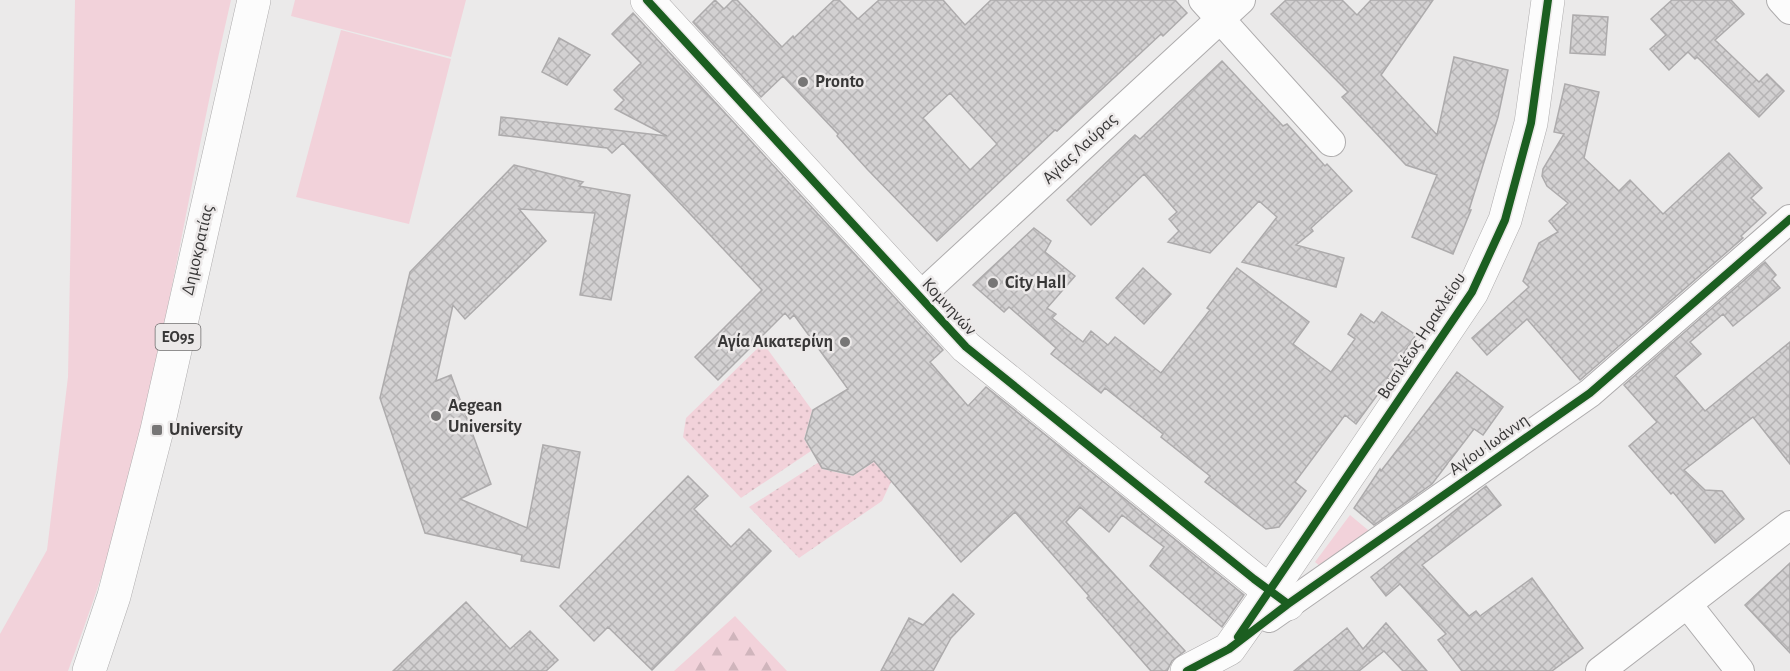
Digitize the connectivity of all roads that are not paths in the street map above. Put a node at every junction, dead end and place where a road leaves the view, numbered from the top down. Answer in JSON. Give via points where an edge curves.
{"nodes":[{"id":1,"x":254,"y":0,"type":"edge"},
{"id":2,"x":647,"y":0,"type":"edge"},
{"id":3,"x":1241,"y":0,"type":"edge"},
{"id":4,"x":1548,"y":0,"type":"edge"},
{"id":5,"x":1781,"y":0,"type":"edge"},
{"id":6,"x":1212,"y":10,"type":"edge"},
{"id":7,"x":1790,"y":10,"type":"edge"},
{"id":8,"x":1331,"y":142,"type":"dead end"},
{"id":9,"x":1790,"y":219,"type":"edge"},
{"id":10,"x":919,"y":297,"type":"junction"},
{"id":11,"x":1790,"y":525,"type":"edge"},
{"id":12,"x":1279,"y":597,"type":"junction"},
{"id":13,"x":1688,"y":605,"type":"junction"},
{"id":14,"x":89,"y":671,"type":"edge"},
{"id":15,"x":1187,"y":671,"type":"edge"},
{"id":16,"x":1600,"y":671,"type":"edge"},
{"id":17,"x":1740,"y":671,"type":"edge"}],
"edges":[{"from":1,"to":14,"type":"street","name":"Δημοκρατίας","number":"ΕΟ95","via":[[157,430],[114,596]]},
{"from":2,"to":10,"type":"street","name":"Κομνηνών"},
{"from":3,"to":6,"type":"street","name":"Αγίας Λαύρας"},
{"from":4,"to":12,"type":"street","name":"Βασιλέως Ηρακλείου","via":[[1531,123],[1505,220],[1472,292]]},
{"from":5,"to":7,"type":"street"},
{"from":6,"to":8,"type":"street"},
{"from":6,"to":10,"type":"street","name":"Αγίας Λαύρας"},
{"from":9,"to":12,"type":"street","name":"Αγίου Ιωάννη","via":[[1590,393]]},
{"from":10,"to":12,"type":"street","name":"Κομνηνών","via":[[966,347]]},
{"from":11,"to":13,"type":"street"},
{"from":12,"to":15,"type":"street","name":"Βασιλέως Ηρακλείου","via":[[1229,649]]},
{"from":13,"to":16,"type":"street"},
{"from":13,"to":17,"type":"street"}]}
